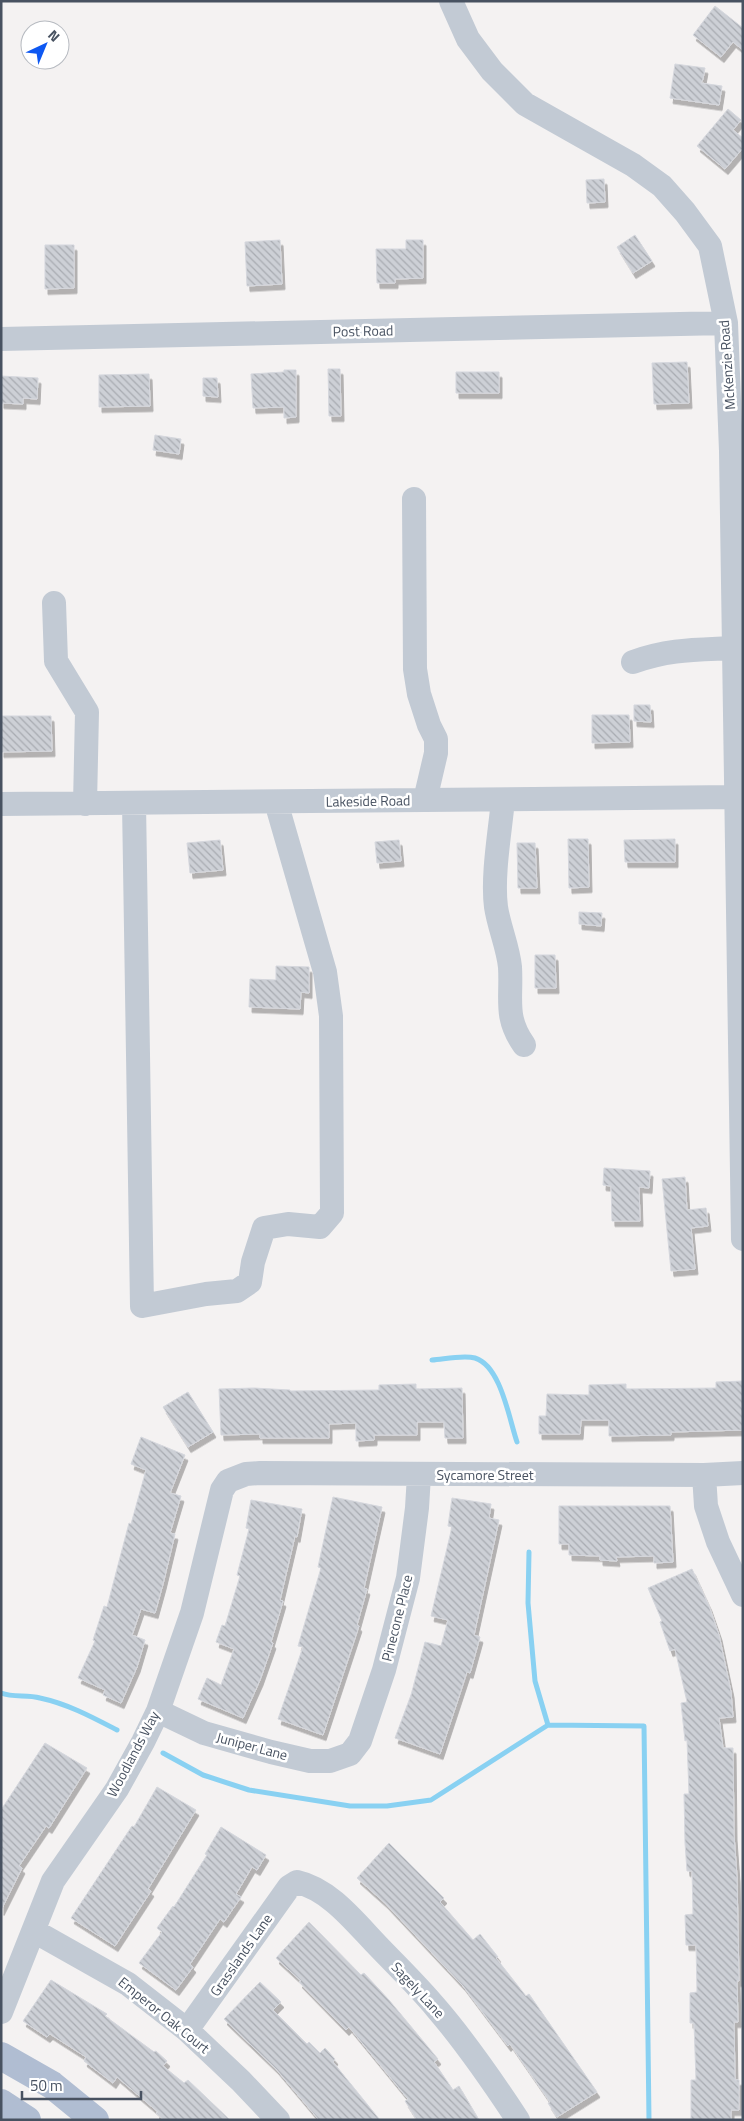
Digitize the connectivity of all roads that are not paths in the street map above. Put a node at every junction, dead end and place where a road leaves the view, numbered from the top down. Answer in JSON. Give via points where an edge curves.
{"nodes":[{"id":1,"x":451,"y":1,"type":"edge"},
{"id":2,"x":726,"y":323,"type":"junction"},
{"id":3,"x":1,"y":339,"type":"edge"},
{"id":4,"x":414,"y":499,"type":"dead end"},
{"id":5,"x":738,"y":563,"type":"edge"},
{"id":6,"x":54,"y":603,"type":"dead end"},
{"id":7,"x":734,"y":648,"type":"junction"},
{"id":8,"x":633,"y":662,"type":"dead end"},
{"id":9,"x":735,"y":797,"type":"junction"},
{"id":10,"x":425,"y":800,"type":"junction"},
{"id":11,"x":504,"y":800,"type":"junction"},
{"id":12,"x":276,"y":802,"type":"junction"},
{"id":13,"x":134,"y":803,"type":"junction"},
{"id":14,"x":1,"y":804,"type":"edge"},
{"id":15,"x":85,"y":804,"type":"junction"},
{"id":16,"x":524,"y":1045,"type":"dead end"},
{"id":17,"x":743,"y":1239,"type":"edge"},
{"id":18,"x":743,"y":1473,"type":"edge"},
{"id":19,"x":419,"y":1475,"type":"junction"},
{"id":20,"x":704,"y":1475,"type":"junction"},
{"id":21,"x":228,"y":1481,"type":"joint"},
{"id":22,"x":743,"y":1595,"type":"edge"},
{"id":23,"x":158,"y":1711,"type":"junction"},
{"id":24,"x":350,"y":1754,"type":"joint"},
{"id":25,"x":297,"y":1882,"type":"joint"},
{"id":26,"x":34,"y":1932,"type":"junction"},
{"id":27,"x":1,"y":2012,"type":"edge"},
{"id":28,"x":187,"y":2030,"type":"junction"},
{"id":29,"x":1,"y":2056,"type":"edge"},
{"id":30,"x":1,"y":2103,"type":"edge"},
{"id":31,"x":27,"y":2120,"type":"edge"},
{"id":32,"x":95,"y":2120,"type":"edge"},
{"id":33,"x":278,"y":2120,"type":"edge"},
{"id":34,"x":518,"y":2120,"type":"edge"}],
"edges":[{"from":1,"to":2,"type":"street","name":"McKenzie Road","via":[[468,39],[492,71],[525,104],[662,186],[710,246]]},
{"from":2,"to":3,"type":"street","name":"Post Road"},
{"from":2,"to":5,"type":"street","name":"McKenzie Road"},
{"from":4,"to":10,"type":"street","via":[[415,669],[419,694],[436,739]]},
{"from":5,"to":7,"type":"street","name":"McKenzie Road"},
{"from":6,"to":15,"type":"street","via":[[56,661],[87,712]]},
{"from":7,"to":8,"type":"street","via":[[677,650]]},
{"from":7,"to":9,"type":"street","name":"McKenzie Road"},
{"from":9,"to":11,"type":"street","name":"Lakeside Road"},
{"from":9,"to":17,"type":"street","name":"McKenzie Road"},
{"from":10,"to":11,"type":"street","name":"Lakeside Road"},
{"from":10,"to":12,"type":"street","name":"Lakeside Road"},
{"from":11,"to":16,"type":"street","via":[[495,886],[496,907],[510,966],[510,1018],[514,1032]]},
{"from":12,"to":13,"type":"street","name":"Lakeside Road"},
{"from":12,"to":13,"type":"street","via":[[325,972],[332,1016],[332,1213],[320,1227],[288,1224],[264,1228],[250,1282],[237,1291],[142,1306]]},
{"from":13,"to":15,"type":"street","name":"Lakeside Road"},
{"from":14,"to":15,"type":"street","name":"Lakeside Road"},
{"from":18,"to":20,"type":"street","name":"Sycamore Street"},
{"from":19,"to":20,"type":"street","name":"Sycamore Street"},
{"from":19,"to":21,"type":"street","name":"Sycamore Street","via":[[260,1473]]},
{"from":19,"to":24,"type":"street","name":"Pinecone Place","via":[[408,1578],[384,1670],[360,1741]]},
{"from":20,"to":22,"type":"street","via":[[706,1506],[718,1542]]},
{"from":21,"to":23,"type":"street","name":"Woodlands Way","via":[[216,1509],[192,1613]]},
{"from":23,"to":24,"type":"street","name":"Juniper Lane","via":[[204,1734],[310,1761],[330,1761]]},
{"from":23,"to":26,"type":"street","name":"Woodlands Way","via":[[117,1789],[53,1881]]},
{"from":25,"to":28,"type":"street","name":"Grasslands Lane","via":[[289,1887]]},
{"from":25,"to":34,"type":"street","name":"Sagely Lane","via":[[320,1891],[348,1916],[437,2008],[478,2059]]},
{"from":26,"to":27,"type":"street","name":"Woodlands Way"},
{"from":26,"to":28,"type":"street","name":"Emperor Oak Court","via":[[128,1984]]},
{"from":28,"to":33,"type":"street","name":"Emperor Oak Court"},
{"from":29,"to":32,"type":"main road","via":[[52,2085]]},
{"from":30,"to":31,"type":"main road"}]}
